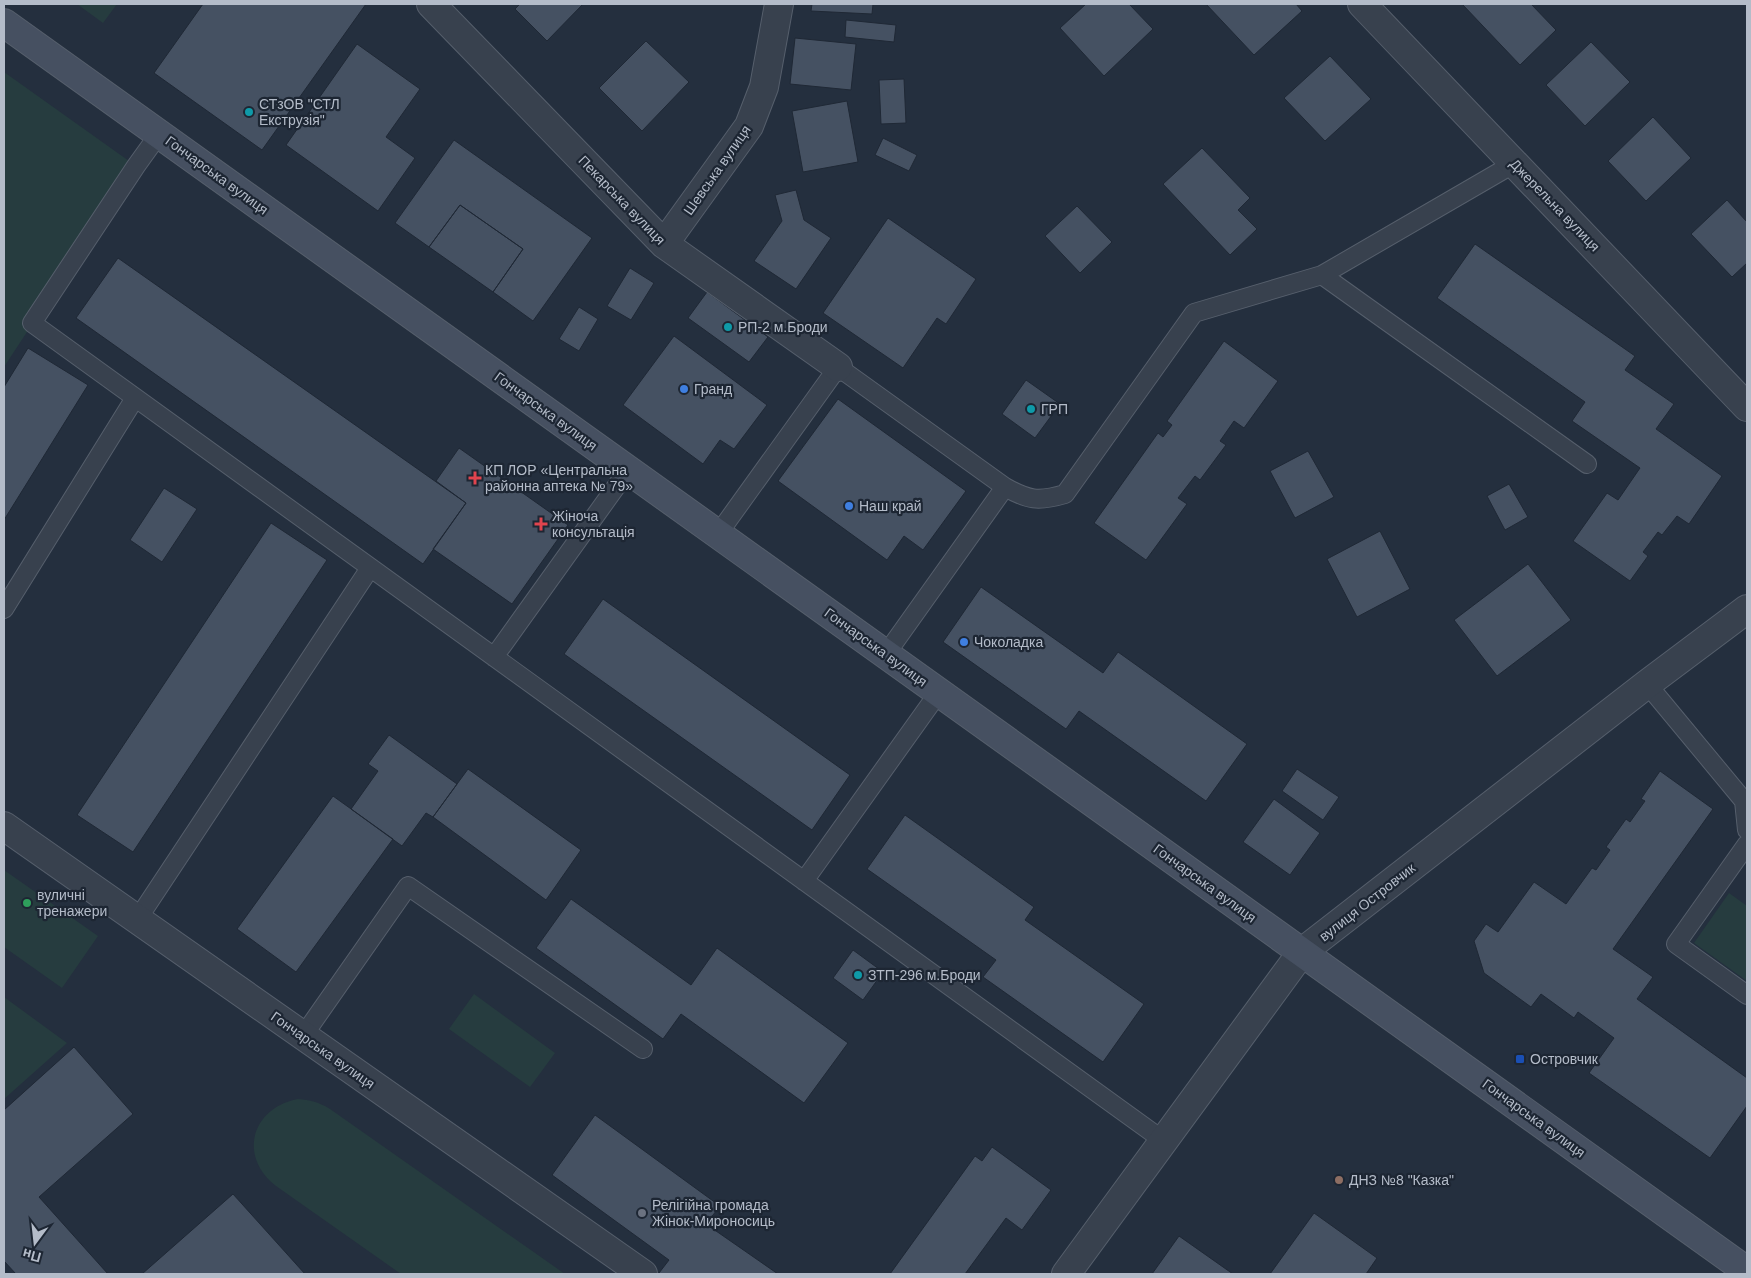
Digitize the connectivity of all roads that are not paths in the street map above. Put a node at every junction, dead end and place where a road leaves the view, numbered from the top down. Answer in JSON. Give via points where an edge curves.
{"nodes":[{"id":1,"x":431,"y":4,"type":"edge"},
{"id":2,"x":779,"y":4,"type":"edge"},
{"id":3,"x":1362,"y":4,"type":"edge"},
{"id":4,"x":4,"y":22,"type":"edge"},
{"id":5,"x":159,"y":134,"type":"junction"},
{"id":6,"x":1515,"y":163,"type":"junction"},
{"id":7,"x":664,"y":244,"type":"junction"},
{"id":8,"x":1322,"y":275,"type":"junction"},
{"id":9,"x":838,"y":367,"type":"junction"},
{"id":10,"x":135,"y":398,"type":"junction"},
{"id":11,"x":1747,"y":407,"type":"edge"},
{"id":12,"x":1587,"y":464,"type":"dead end"},
{"id":13,"x":628,"y":470,"type":"junction"},
{"id":14,"x":1005,"y":487,"type":"junction"},
{"id":15,"x":718,"y":534,"type":"junction"},
{"id":16,"x":370,"y":568,"type":"junction"},
{"id":17,"x":4,"y":609,"type":"edge"},
{"id":18,"x":1747,"y":609,"type":"edge"},
{"id":19,"x":886,"y":654,"type":"junction"},
{"id":20,"x":494,"y":657,"type":"junction"},
{"id":21,"x":1647,"y":684,"type":"junction"},
{"id":22,"x":939,"y":692,"type":"junction"},
{"id":23,"x":4,"y":826,"type":"edge"},
{"id":24,"x":1747,"y":830,"type":"edge"},
{"id":25,"x":1747,"y":844,"type":"edge"},
{"id":26,"x":804,"y":881,"type":"junction"},
{"id":27,"x":137,"y":920,"type":"junction"},
{"id":28,"x":1302,"y":952,"type":"junction"},
{"id":29,"x":1747,"y":995,"type":"edge"},
{"id":30,"x":303,"y":1036,"type":"junction"},
{"id":31,"x":643,"y":1049,"type":"dead end"},
{"id":32,"x":1164,"y":1141,"type":"junction"},
{"id":33,"x":1747,"y":1271,"type":"edge"},
{"id":34,"x":643,"y":1274,"type":"edge"},
{"id":35,"x":1066,"y":1274,"type":"edge"}],
"edges":[{"from":1,"to":7,"type":"street","name":"Пекарська вулиця"},
{"from":2,"to":7,"type":"street","name":"Шевська вулиця","via":[[764,87],[749,126]]},
{"from":3,"to":6,"type":"street","name":"Джерельна вулиця"},
{"from":4,"to":5,"type":"main road","name":"Гончарська вулиця"},
{"from":5,"to":10,"type":"lane","via":[[32,323]]},
{"from":5,"to":13,"type":"main road","name":"Гончарська вулиця"},
{"from":6,"to":8,"type":"lane"},
{"from":6,"to":11,"type":"street","name":"Джерельна вулиця"},
{"from":7,"to":9,"type":"street","name":"Пекарська вулиця"},
{"from":8,"to":12,"type":"lane"},
{"from":8,"to":14,"type":"lane","via":[[1194,313],[1064,494],[1032,500]]},
{"from":9,"to":14,"type":"lane"},
{"from":9,"to":15,"type":"lane"},
{"from":10,"to":16,"type":"lane"},
{"from":10,"to":17,"type":"lane"},
{"from":13,"to":15,"type":"main road","name":"Гончарська вулиця"},
{"from":13,"to":20,"type":"lane"},
{"from":14,"to":19,"type":"lane"},
{"from":15,"to":19,"type":"main road","name":"Гончарська вулиця"},
{"from":16,"to":20,"type":"lane"},
{"from":16,"to":27,"type":"lane"},
{"from":18,"to":21,"type":"street","name":"вулиця Островчик"},
{"from":19,"to":22,"type":"main road","name":"Гончарська вулиця"},
{"from":20,"to":26,"type":"lane"},
{"from":21,"to":24,"type":"lane","via":[[1744,801]]},
{"from":21,"to":28,"type":"street","name":"вулиця Островчик"},
{"from":22,"to":26,"type":"lane"},
{"from":22,"to":28,"type":"main road","name":"Гончарська вулиця"},
{"from":23,"to":27,"type":"street","name":"Гончарська вулиця"},
{"from":25,"to":29,"type":"lane","via":[[1676,944]]},
{"from":26,"to":32,"type":"lane"},
{"from":27,"to":30,"type":"street","name":"Гончарська вулиця"},
{"from":28,"to":32,"type":"street","name":"вулиця Островчик"},
{"from":28,"to":33,"type":"main road","name":"Гончарська вулиця"},
{"from":30,"to":31,"type":"lane","via":[[408,886]]},
{"from":30,"to":34,"type":"street","name":"Гончарська вулиця"},
{"from":32,"to":35,"type":"street","name":"вулиця Островчик"}]}
